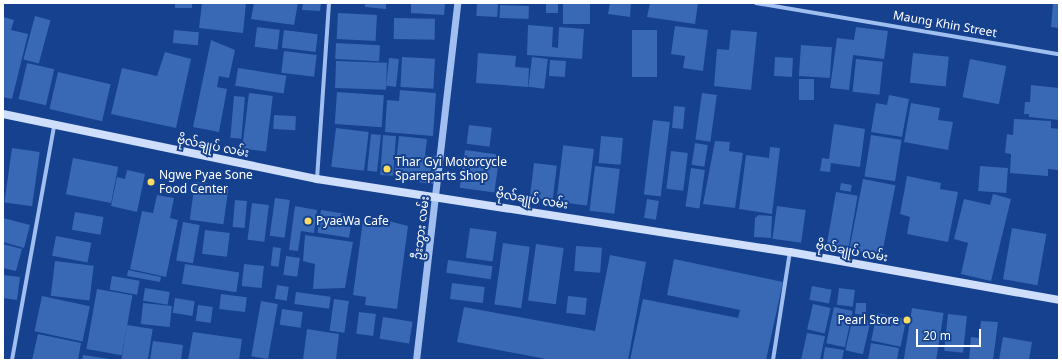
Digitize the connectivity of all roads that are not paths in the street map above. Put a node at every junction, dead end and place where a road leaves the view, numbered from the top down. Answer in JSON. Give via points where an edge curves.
{"nodes":[{"id":1,"x":329,"y":3,"type":"edge"},
{"id":2,"x":457,"y":3,"type":"edge"},
{"id":3,"x":756,"y":3,"type":"edge"},
{"id":4,"x":1059,"y":54,"type":"edge"},
{"id":5,"x":3,"y":114,"type":"edge"},
{"id":6,"x":54,"y":126,"type":"junction"},
{"id":7,"x":317,"y":179,"type":"junction"},
{"id":8,"x":437,"y":197,"type":"junction"},
{"id":9,"x":790,"y":252,"type":"junction"},
{"id":10,"x":1059,"y":300,"type":"edge"},
{"id":11,"x":12,"y":360,"type":"edge"},
{"id":12,"x":416,"y":360,"type":"edge"},
{"id":13,"x":774,"y":360,"type":"edge"}],
"edges":[{"from":1,"to":7,"type":"street"},
{"from":2,"to":8,"type":"street","name":"ဦးဘွား လမ်း"},
{"from":3,"to":4,"type":"street","name":"Maung Khin Street"},
{"from":5,"to":6,"type":"main road","name":"ဗိုလ်ချုပ် လမ်း"},
{"from":6,"to":7,"type":"main road","name":"ဗိုလ်ချုပ် လမ်း"},
{"from":6,"to":11,"type":"street"},
{"from":7,"to":8,"type":"main road","name":"ဗိုလ်ချုပ် လမ်း"},
{"from":8,"to":9,"type":"main road","name":"ဗိုလ်ချုပ် လမ်း"},
{"from":8,"to":12,"type":"street","name":"ဦးဘွား လမ်း"},
{"from":9,"to":10,"type":"main road","name":"ဗိုလ်ချုပ် လမ်း"},
{"from":9,"to":13,"type":"street"}]}
